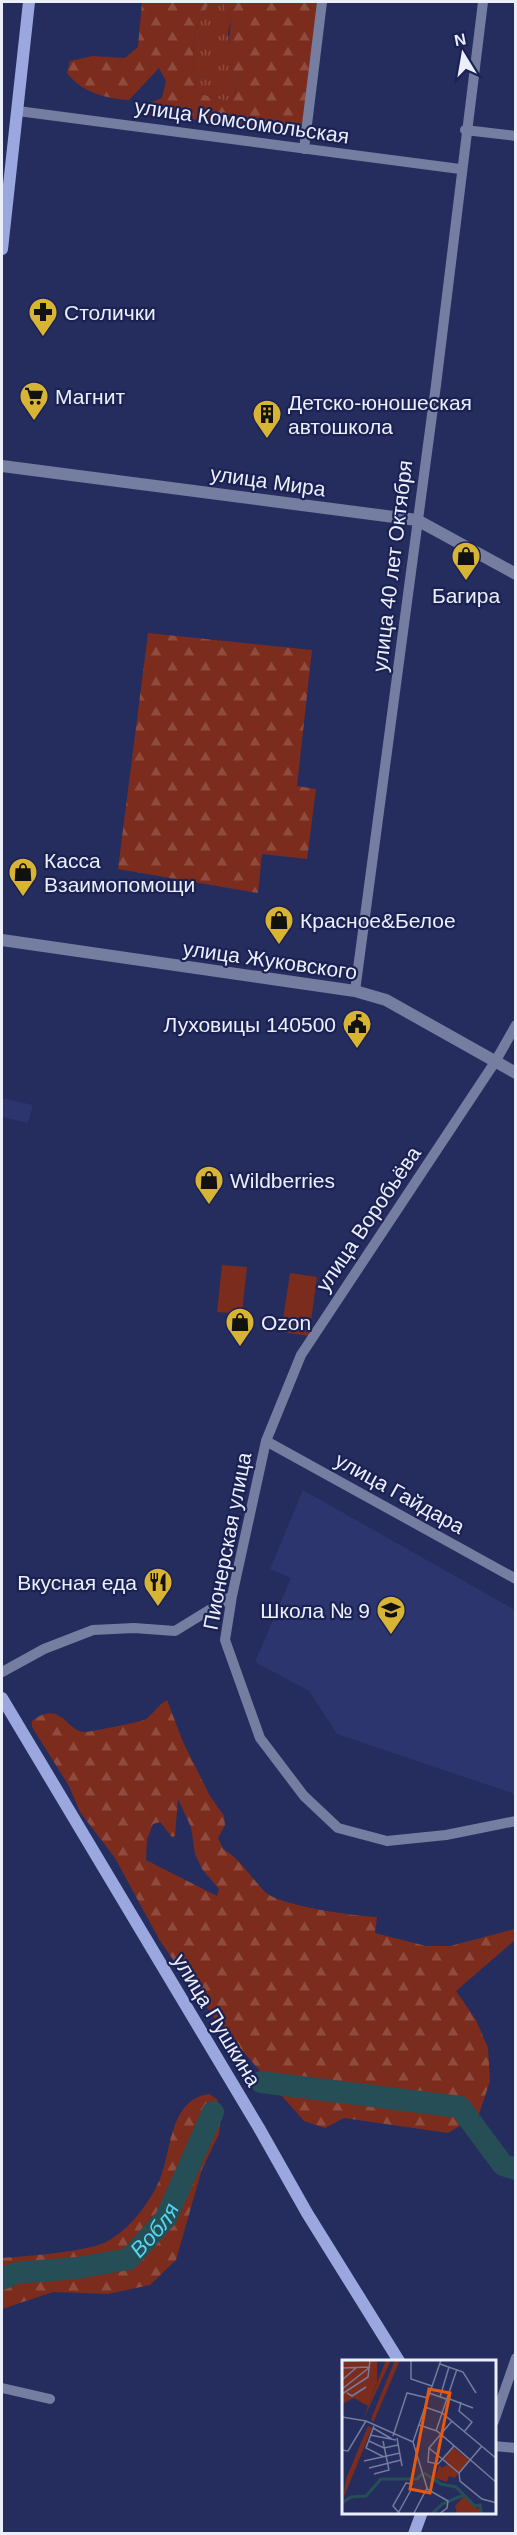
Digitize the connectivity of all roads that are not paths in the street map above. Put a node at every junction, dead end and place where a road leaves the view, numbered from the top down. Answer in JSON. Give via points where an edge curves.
{"nodes":[{"id":1,"x":29,"y":2,"type":"edge"},
{"id":2,"x":322,"y":2,"type":"edge"},
{"id":3,"x":483,"y":2,"type":"edge"},
{"id":4,"x":18,"y":111,"type":"junction"},
{"id":5,"x":465,"y":130,"type":"junction"},
{"id":6,"x":516,"y":136,"type":"edge"},
{"id":7,"x":304,"y":149,"type":"junction"},
{"id":8,"x":460,"y":170,"type":"junction"},
{"id":9,"x":2,"y":234,"type":"edge"},
{"id":10,"x":2,"y":249,"type":"edge"},
{"id":11,"x":2,"y":466,"type":"edge"},
{"id":12,"x":417,"y":520,"type":"junction"},
{"id":13,"x":516,"y":574,"type":"edge"},
{"id":14,"x":2,"y":940,"type":"edge"},
{"id":15,"x":355,"y":992,"type":"junction"},
{"id":16,"x":516,"y":1025,"type":"edge"},
{"id":17,"x":495,"y":1062,"type":"junction"},
{"id":18,"x":516,"y":1073,"type":"edge"},
{"id":19,"x":266,"y":1441,"type":"junction"},
{"id":20,"x":516,"y":1579,"type":"edge"},
{"id":21,"x":232,"y":1596,"type":"junction"},
{"id":22,"x":2,"y":1672,"type":"edge"},
{"id":23,"x":2,"y":1698,"type":"edge"},
{"id":24,"x":516,"y":1821,"type":"edge"},
{"id":25,"x":516,"y":2358,"type":"edge"},
{"id":26,"x":398,"y":2360,"type":"edge"},
{"id":27,"x":2,"y":2388,"type":"edge"},
{"id":28,"x":50,"y":2399,"type":"dead end"},
{"id":29,"x":496,"y":2418,"type":"edge"},
{"id":30,"x":496,"y":2446,"type":"edge"},
{"id":31,"x":516,"y":2448,"type":"edge"},
{"id":32,"x":421,"y":2514,"type":"edge"},
{"id":33,"x":414,"y":2534,"type":"edge"}],
"edges":[{"from":1,"to":4,"type":"main road"},
{"from":2,"to":7,"type":"street"},
{"from":3,"to":5,"type":"street","name":"улица 40 лет Октября"},
{"from":4,"to":7,"type":"street","name":"улица Комсомольская"},
{"from":4,"to":9,"type":"main road"},
{"from":5,"to":6,"type":"street"},
{"from":5,"to":8,"type":"street","name":"улица 40 лет Октября"},
{"from":7,"to":8,"type":"street","name":"улица Комсомольская"},
{"from":8,"to":12,"type":"street","name":"улица 40 лет Октября"},
{"from":9,"to":10,"type":"main road"},
{"from":11,"to":12,"type":"street","name":"улица Мира"},
{"from":12,"to":13,"type":"street","name":"улица Мира"},
{"from":12,"to":15,"type":"street","name":"улица 40 лет Октября"},
{"from":14,"to":15,"type":"street","name":"улица Жуковского"},
{"from":15,"to":17,"type":"street","name":"улица Жуковского","via":[[386,1000]]},
{"from":16,"to":17,"type":"street","name":"улица Воробьёва"},
{"from":17,"to":18,"type":"street","name":"улица Жуковского"},
{"from":17,"to":19,"type":"street","name":"улица Воробьёва","via":[[301,1355]]},
{"from":19,"to":20,"type":"street","name":"улица Гайдара"},
{"from":19,"to":21,"type":"street","name":"Пионерская улица"},
{"from":21,"to":22,"type":"street","via":[[175,1631],[93,1630],[44,1649]]},
{"from":21,"to":24,"type":"street","name":"Пионерская улица","via":[[225,1641],[260,1737],[304,1796],[338,1828],[387,1841],[446,1835]]},
{"from":23,"to":26,"type":"main road","name":"улица Пушкина"},
{"from":25,"to":29,"type":"street"},
{"from":27,"to":28,"type":"street"},
{"from":30,"to":31,"type":"street"},
{"from":32,"to":33,"type":"main road"}]}
